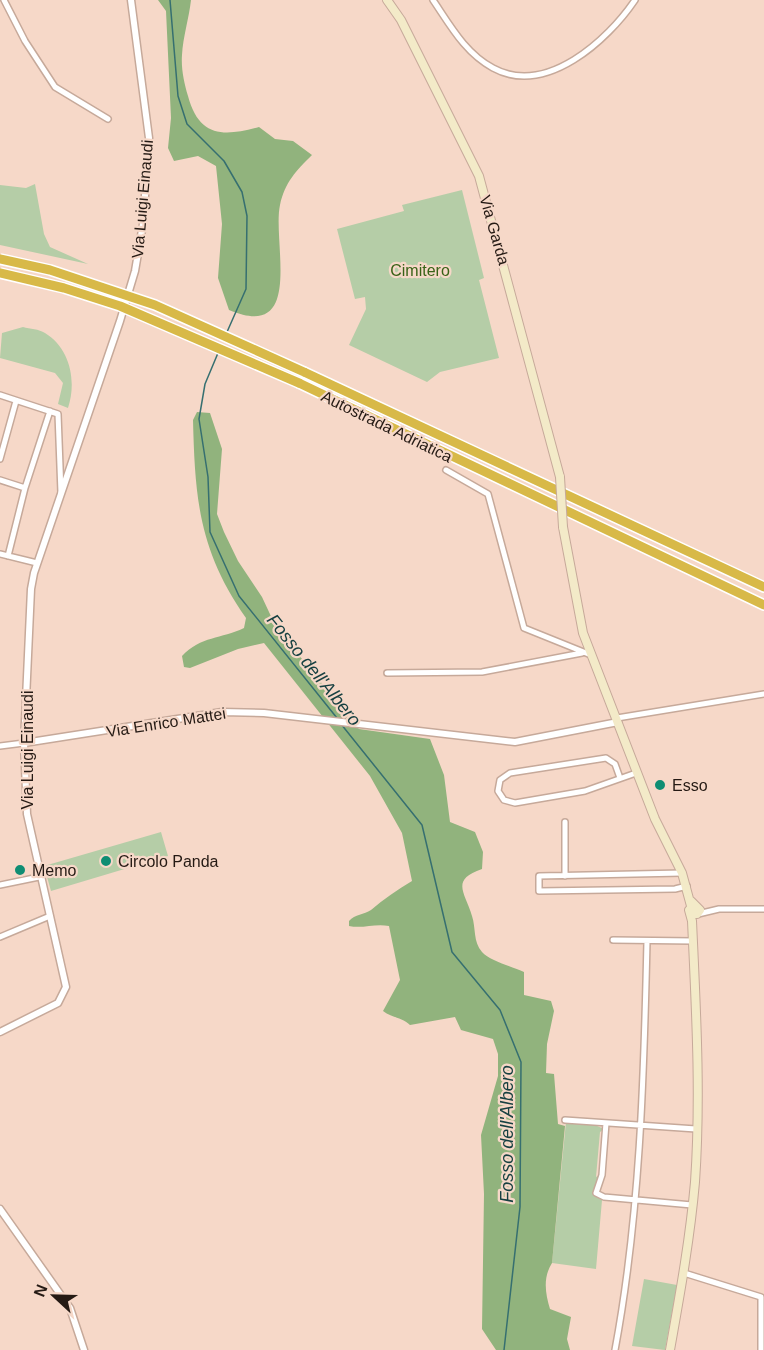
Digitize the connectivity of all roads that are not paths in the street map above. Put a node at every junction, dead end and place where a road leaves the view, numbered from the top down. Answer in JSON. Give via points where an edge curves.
{"nodes":[{"id":1,"x":4,"y":0,"type":"edge"},
{"id":2,"x":130,"y":0,"type":"edge"},
{"id":3,"x":433,"y":0,"type":"edge"},
{"id":4,"x":635,"y":0,"type":"edge"},
{"id":5,"x":390,"y":2,"type":"edge"},
{"id":6,"x":108,"y":119,"type":"dead end"},
{"id":7,"x":0,"y":259,"type":"edge"},
{"id":8,"x":0,"y":273,"type":"edge"},
{"id":9,"x":0,"y":395,"type":"edge"},
{"id":10,"x":16,"y":401,"type":"junction"},
{"id":11,"x":50,"y":411,"type":"junction"},
{"id":12,"x":0,"y":459,"type":"edge"},
{"id":13,"x":446,"y":470,"type":"dead end"},
{"id":14,"x":0,"y":480,"type":"edge"},
{"id":15,"x":25,"y":488,"type":"junction"},
{"id":16,"x":61,"y":494,"type":"junction"},
{"id":17,"x":0,"y":554,"type":"edge"},
{"id":18,"x":8,"y":556,"type":"junction"},
{"id":19,"x":37,"y":563,"type":"junction"},
{"id":20,"x":764,"y":587,"type":"edge"},
{"id":21,"x":764,"y":604,"type":"edge"},
{"id":22,"x":587,"y":654,"type":"junction"},
{"id":23,"x":387,"y":673,"type":"dead end"},
{"id":24,"x":764,"y":694,"type":"edge"},
{"id":25,"x":617,"y":720,"type":"junction"},
{"id":26,"x":24,"y":743,"type":"junction"},
{"id":27,"x":0,"y":746,"type":"edge"},
{"id":28,"x":636,"y":773,"type":"junction"},
{"id":29,"x":620,"y":778,"type":"junction"},
{"id":30,"x":565,"y":822,"type":"dead end"},
{"id":31,"x":682,"y":873,"type":"junction"},
{"id":32,"x":610,"y":875,"type":"junction"},
{"id":33,"x":565,"y":876,"type":"junction"},
{"id":34,"x":39,"y":877,"type":"junction"},
{"id":35,"x":0,"y":885,"type":"edge"},
{"id":36,"x":687,"y":886,"type":"junction"},
{"id":37,"x":610,"y":890,"type":"junction"},
{"id":38,"x":764,"y":909,"type":"edge"},
{"id":39,"x":693,"y":910,"type":"junction"},
{"id":40,"x":50,"y":916,"type":"junction"},
{"id":41,"x":0,"y":937,"type":"edge"},
{"id":42,"x":613,"y":940,"type":"dead end"},
{"id":43,"x":647,"y":941,"type":"junction"},
{"id":44,"x":693,"y":941,"type":"junction"},
{"id":45,"x":0,"y":1032,"type":"edge"},
{"id":46,"x":565,"y":1120,"type":"dead end"},
{"id":47,"x":606,"y":1123,"type":"junction"},
{"id":48,"x":639,"y":1126,"type":"junction"},
{"id":49,"x":696,"y":1129,"type":"junction"},
{"id":50,"x":634,"y":1199,"type":"junction"},
{"id":51,"x":692,"y":1205,"type":"junction"},
{"id":52,"x":0,"y":1209,"type":"edge"},
{"id":53,"x":684,"y":1273,"type":"junction"},
{"id":54,"x":84,"y":1350,"type":"edge"},
{"id":55,"x":615,"y":1350,"type":"edge"},
{"id":56,"x":670,"y":1350,"type":"edge"},
{"id":57,"x":761,"y":1350,"type":"edge"}],
"edges":[{"from":1,"to":6,"type":"street","via":[[55,87]]},
{"from":2,"to":16,"type":"street","name":"Via Luigi Einaudi","via":[[149,138],[143,224],[123,311]]},
{"from":3,"to":4,"type":"street","via":[[464,45],[483,62],[495,69],[525,75],[553,70],[594,46]]},
{"from":5,"to":22,"type":"main road","name":"Via Garda","bridge":true,"via":[[479,177],[490,210],[560,477],[563,527]]},
{"from":7,"to":20,"type":"highway","name":"Autostrada Adriatica","bridge":true,"via":[[155,304]]},
{"from":8,"to":21,"type":"highway","name":"Autostrada Adriatica","bridge":true,"via":[[120,306],[299,383]]},
{"from":9,"to":10,"type":"street"},
{"from":10,"to":11,"type":"street"},
{"from":10,"to":12,"type":"street"},
{"from":11,"to":15,"type":"street"},
{"from":11,"to":16,"type":"street","name":"Via Luigi Einaudi","via":[[58,414]]},
{"from":13,"to":22,"type":"street","via":[[488,494],[524,628]]},
{"from":14,"to":15,"type":"street"},
{"from":15,"to":18,"type":"street"},
{"from":16,"to":19,"type":"street","name":"Via Luigi Einaudi"},
{"from":17,"to":18,"type":"street"},
{"from":18,"to":19,"type":"street"},
{"from":19,"to":26,"type":"street","name":"Via Luigi Einaudi","via":[[31,589]]},
{"from":22,"to":23,"type":"street","via":[[482,672]]},
{"from":22,"to":25,"type":"main road","name":"Via Garda"},
{"from":24,"to":25,"type":"street"},
{"from":25,"to":26,"type":"street","name":"Via Enrico Mattei","via":[[515,742],[264,712],[222,712]]},
{"from":25,"to":28,"type":"main road","name":"Via Garda"},
{"from":26,"to":27,"type":"street","name":"Via Enrico Mattei"},
{"from":26,"to":34,"type":"street","name":"Via Luigi Einaudi","via":[[27,814]]},
{"from":28,"to":29,"type":"street"},
{"from":28,"to":31,"type":"main road","name":"Via Garda"},
{"from":29,"to":29,"type":"street","via":[[585,791],[515,803],[504,800],[498,791],[500,780],[510,774],[606,758],[615,764]]},
{"from":30,"to":33,"type":"street"},
{"from":31,"to":32,"type":"street"},
{"from":31,"to":36,"type":"main road","name":"Via Garda"},
{"from":32,"to":33,"type":"street"},
{"from":32,"to":37,"type":"street"},
{"from":33,"to":37,"type":"street","via":[[539,876],[539,891]]},
{"from":34,"to":35,"type":"street"},
{"from":34,"to":40,"type":"street","name":"Via Luigi Einaudi"},
{"from":36,"to":37,"type":"street"},
{"from":36,"to":39,"type":"main road","name":"Via Garda"},
{"from":38,"to":39,"type":"street"},
{"from":39,"to":44,"type":"main road","name":"Via Garda"},
{"from":40,"to":41,"type":"street"},
{"from":40,"to":45,"type":"street","name":"Via Luigi Einaudi","via":[[66,979],[64,992],[57,1003]]},
{"from":42,"to":43,"type":"street"},
{"from":43,"to":44,"type":"street"},
{"from":43,"to":48,"type":"street"},
{"from":44,"to":49,"type":"main road","name":"Via Garda","via":[[698,1042]]},
{"from":46,"to":47,"type":"street"},
{"from":47,"to":48,"type":"street"},
{"from":47,"to":50,"type":"street","via":[[602,1175],[596,1193]]},
{"from":48,"to":49,"type":"street"},
{"from":48,"to":50,"type":"street"},
{"from":49,"to":51,"type":"main road","name":"Via Garda"},
{"from":50,"to":51,"type":"street"},
{"from":50,"to":55,"type":"street","via":[[627,1280]]},
{"from":51,"to":53,"type":"main road","name":"Via Garda"},
{"from":52,"to":54,"type":"street","via":[[70,1308]]},
{"from":53,"to":56,"type":"main road","name":"Via Garda"},
{"from":53,"to":57,"type":"street","via":[[761,1297]]}]}
